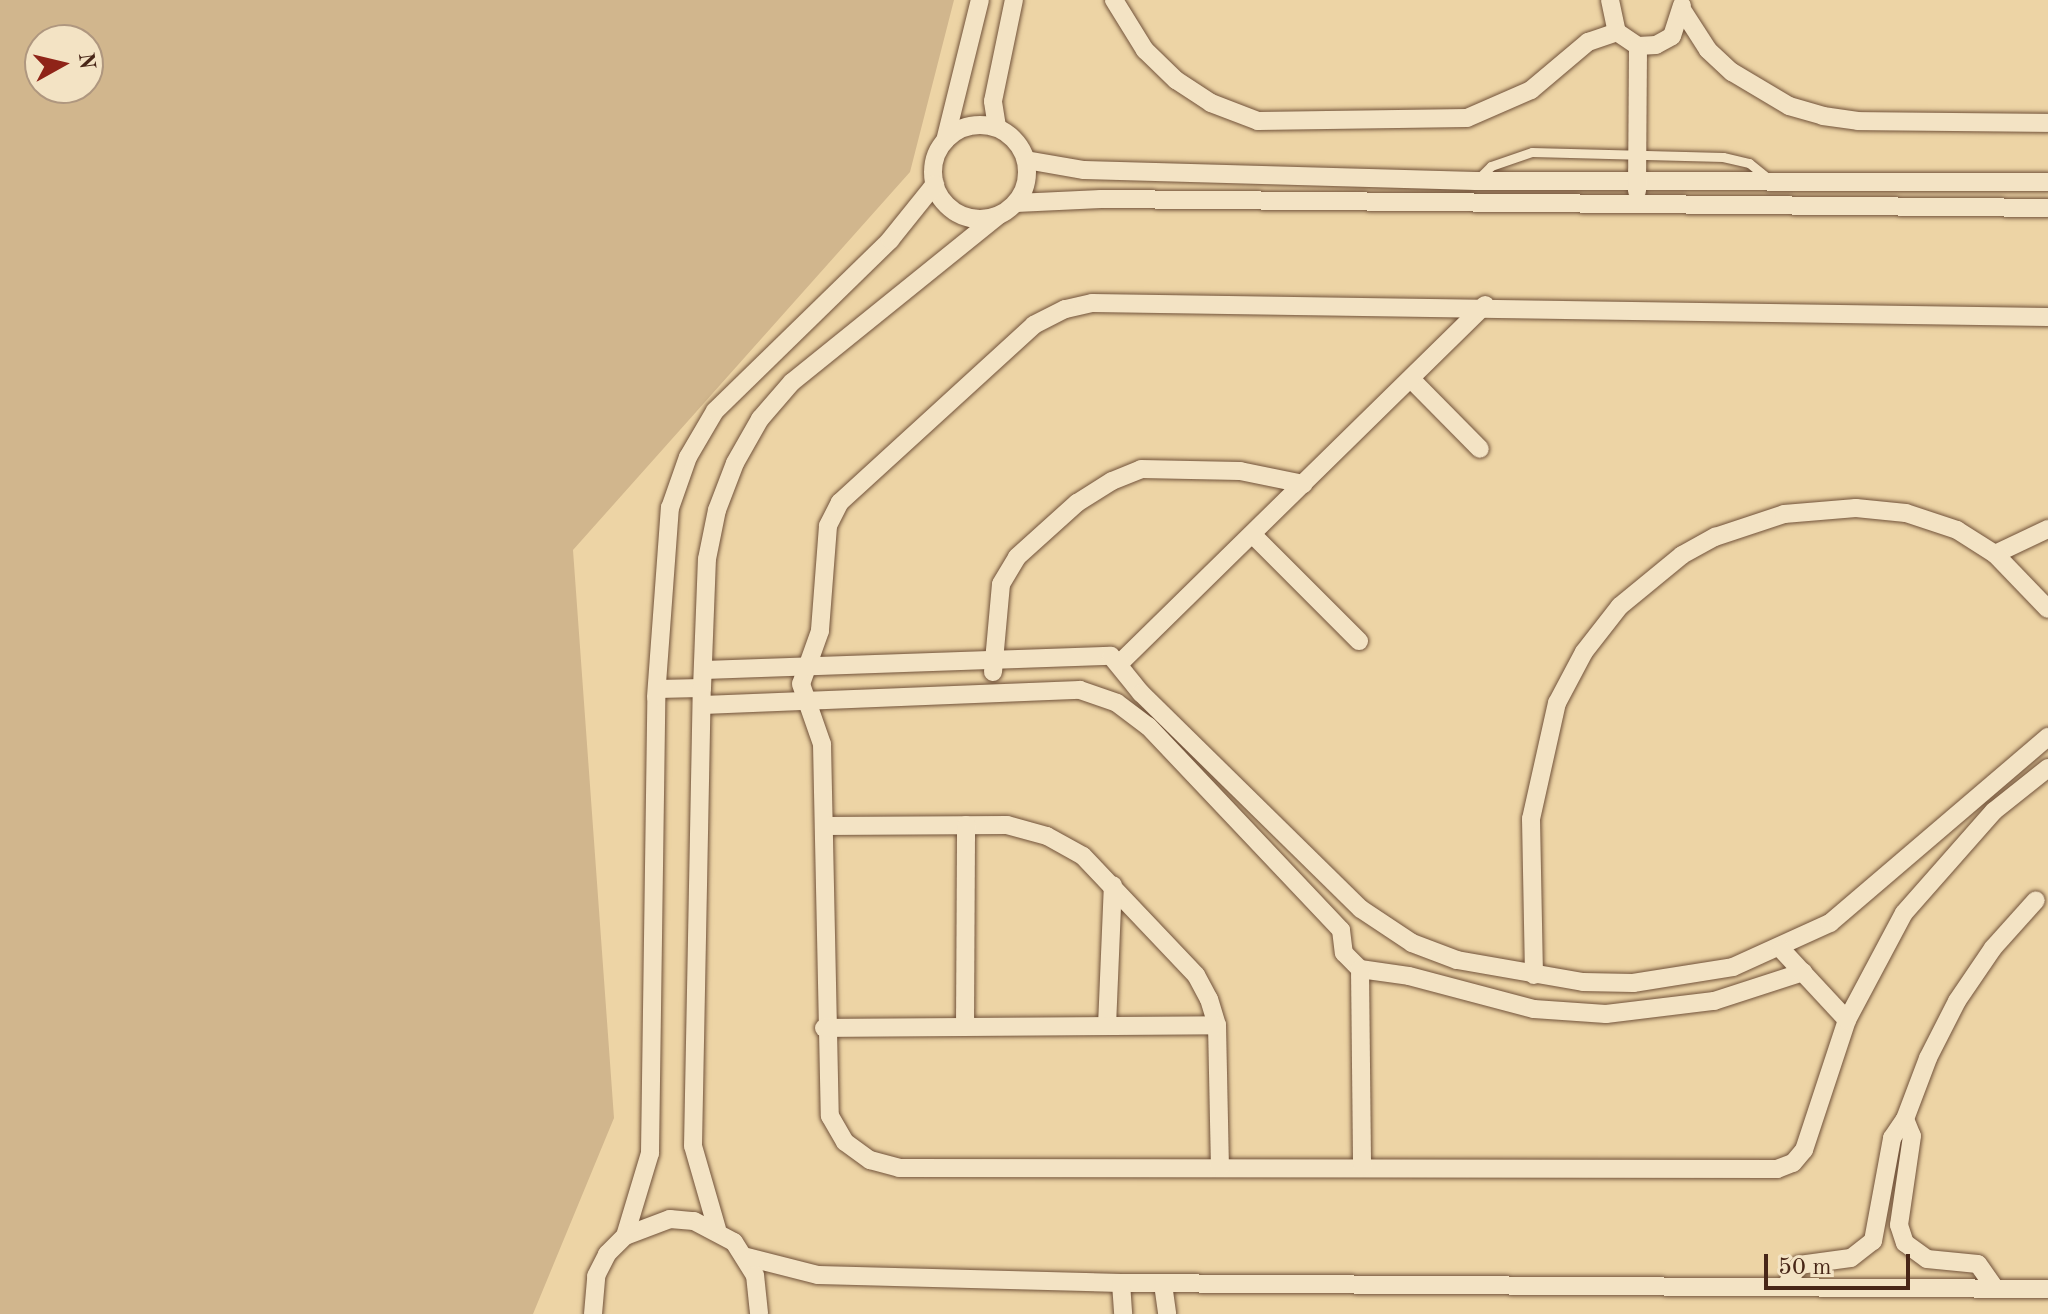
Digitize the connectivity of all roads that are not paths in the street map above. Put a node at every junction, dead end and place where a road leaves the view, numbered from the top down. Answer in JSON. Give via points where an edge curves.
{"nodes":[{"id":1,"x":980,"y":0,"type":"edge"},
{"id":2,"x":1014,"y":0,"type":"edge"},
{"id":3,"x":1114,"y":0,"type":"edge"},
{"id":4,"x":1610,"y":0,"type":"edge"},
{"id":5,"x":1682,"y":6,"type":"edge"},
{"id":6,"x":1617,"y":32,"type":"junction"},
{"id":7,"x":1638,"y":46,"type":"junction"},
{"id":8,"x":2048,"y":123,"type":"edge"},
{"id":9,"x":997,"y":127,"type":"junction"},
{"id":10,"x":945,"y":141,"type":"junction"},
{"id":11,"x":1635,"y":154,"type":"junction"},
{"id":12,"x":1026,"y":160,"type":"junction"},
{"id":13,"x":1637,"y":179,"type":"junction"},
{"id":14,"x":1476,"y":181,"type":"junction"},
{"id":15,"x":1771,"y":181,"type":"junction"},
{"id":16,"x":2048,"y":182,"type":"edge"},
{"id":17,"x":935,"y":184,"type":"junction"},
{"id":18,"x":1016,"y":203,"type":"junction"},
{"id":19,"x":1636,"y":204,"type":"junction"},
{"id":20,"x":2048,"y":208,"type":"edge"},
{"id":21,"x":998,"y":216,"type":"junction"},
{"id":22,"x":1485,"y":305,"type":"junction"},
{"id":23,"x":2048,"y":317,"type":"edge"},
{"id":24,"x":1411,"y":379,"type":"junction"},
{"id":25,"x":1480,"y":449,"type":"dead end"},
{"id":26,"x":1304,"y":484,"type":"junction"},
{"id":27,"x":2048,"y":529,"type":"edge"},
{"id":28,"x":1253,"y":535,"type":"junction"},
{"id":29,"x":1995,"y":554,"type":"junction"},
{"id":30,"x":2048,"y":609,"type":"edge"},
{"id":31,"x":1359,"y":641,"type":"dead end"},
{"id":32,"x":1077,"y":659,"type":"junction"},
{"id":33,"x":993,"y":662,"type":"junction"},
{"id":34,"x":1121,"y":662,"type":"junction"},
{"id":35,"x":806,"y":665,"type":"junction"},
{"id":36,"x":703,"y":688,"type":"junction"},
{"id":37,"x":657,"y":689,"type":"junction"},
{"id":38,"x":993,"y":690,"type":"junction"},
{"id":39,"x":1080,"y":690,"type":"junction"},
{"id":40,"x":806,"y":702,"type":"junction"},
{"id":41,"x":2048,"y":737,"type":"edge"},
{"id":42,"x":2048,"y":768,"type":"edge"},
{"id":43,"x":966,"y":825,"type":"junction"},
{"id":44,"x":824,"y":826,"type":"junction"},
{"id":45,"x":1113,"y":885,"type":"junction"},
{"id":46,"x":2036,"y":900,"type":"dead end"},
{"id":47,"x":1361,"y":909,"type":"junction"},
{"id":48,"x":1341,"y":930,"type":"junction"},
{"id":49,"x":1781,"y":949,"type":"junction"},
{"id":50,"x":1360,"y":969,"type":"junction"},
{"id":51,"x":1803,"y":972,"type":"junction"},
{"id":52,"x":1534,"y":975,"type":"junction"},
{"id":53,"x":1847,"y":1020,"type":"junction"},
{"id":54,"x":1217,"y":1025,"type":"junction"},
{"id":55,"x":1107,"y":1026,"type":"junction"},
{"id":56,"x":965,"y":1027,"type":"junction"},
{"id":57,"x":824,"y":1028,"type":"junction"},
{"id":58,"x":1905,"y":1119,"type":"junction"},
{"id":59,"x":1220,"y":1167,"type":"junction"},
{"id":60,"x":1362,"y":1167,"type":"junction"},
{"id":61,"x":717,"y":1229,"type":"junction"},
{"id":62,"x":625,"y":1236,"type":"junction"},
{"id":63,"x":747,"y":1257,"type":"junction"},
{"id":64,"x":1121,"y":1283,"type":"junction"},
{"id":65,"x":1163,"y":1284,"type":"junction"},
{"id":66,"x":1785,"y":1287,"type":"junction"},
{"id":67,"x":1995,"y":1288,"type":"junction"},
{"id":68,"x":2048,"y":1289,"type":"edge"},
{"id":69,"x":593,"y":1314,"type":"edge"},
{"id":70,"x":759,"y":1314,"type":"edge"},
{"id":71,"x":1123,"y":1314,"type":"edge"},
{"id":72,"x":1167,"y":1314,"type":"edge"}],
"edges":[{"from":1,"to":10,"type":"street"},
{"from":2,"to":9,"type":"street","via":[[993,101]]},
{"from":3,"to":6,"type":"street","via":[[1145,50],[1176,80],[1211,103],[1258,121],[1467,118],[1531,90],[1588,42]]},
{"from":4,"to":6,"type":"street"},
{"from":5,"to":7,"type":"street","via":[[1677,29],[1664,42]]},
{"from":5,"to":8,"type":"street","via":[[1708,50],[1732,72],[1789,106],[1858,121]]},
{"from":6,"to":7,"type":"street"},
{"from":7,"to":11,"type":"street"},
{"from":9,"to":10,"type":"street","via":[[963,128]]},
{"from":9,"to":12,"type":"street","via":[[1015,140]]},
{"from":10,"to":17,"type":"street","via":[[934,161]]},
{"from":11,"to":13,"type":"street"},
{"from":11,"to":14,"type":"lane","via":[[1532,152],[1491,166]]},
{"from":11,"to":15,"type":"lane","via":[[1736,159],[1760,169]]},
{"from":12,"to":14,"type":"street","via":[[1084,170]]},
{"from":12,"to":18,"type":"street","via":[[1026,183]]},
{"from":13,"to":14,"type":"street"},
{"from":13,"to":15,"type":"street"},
{"from":13,"to":19,"type":"street"},
{"from":15,"to":16,"type":"street"},
{"from":17,"to":21,"type":"street","via":[[954,211],[975,219]]},
{"from":17,"to":37,"type":"street","via":[[890,240],[741,382],[715,411],[688,457],[670,508],[662,559]]},
{"from":18,"to":19,"type":"street","via":[[1101,199]]},
{"from":18,"to":21,"type":"street"},
{"from":19,"to":20,"type":"street"},
{"from":21,"to":36,"type":"street","via":[[821,357],[760,419],[717,510],[707,559]]},
{"from":22,"to":23,"type":"street"},
{"from":22,"to":24,"type":"street"},
{"from":22,"to":35,"type":"street","via":[[1092,303],[1034,325],[840,502],[828,526],[819,640]]},
{"from":24,"to":25,"type":"street"},
{"from":24,"to":26,"type":"street"},
{"from":26,"to":28,"type":"street"},
{"from":26,"to":33,"type":"street","via":[[1240,471],[1141,469],[1112,481],[1077,503],[1017,557],[1001,584]]},
{"from":27,"to":29,"type":"street"},
{"from":28,"to":31,"type":"street"},
{"from":28,"to":34,"type":"street"},
{"from":29,"to":30,"type":"street"},
{"from":29,"to":52,"type":"street","via":[[1957,530],[1906,513],[1820,509],[1772,517],[1715,537],[1650,579],[1584,652],[1553,718],[1531,819]]},
{"from":32,"to":33,"type":"street"},
{"from":32,"to":34,"type":"street","via":[[1102,655]]},
{"from":32,"to":39,"type":"street"},
{"from":33,"to":35,"type":"street"},
{"from":33,"to":38,"type":"street"},
{"from":34,"to":47,"type":"street","via":[[1141,693]]},
{"from":35,"to":36,"type":"street"},
{"from":35,"to":40,"type":"street","via":[[801,684]]},
{"from":36,"to":37,"type":"street"},
{"from":36,"to":40,"type":"street"},
{"from":36,"to":61,"type":"street","via":[[693,1146]]},
{"from":37,"to":62,"type":"street","via":[[650,1153]]},
{"from":38,"to":39,"type":"street"},
{"from":38,"to":40,"type":"street"},
{"from":39,"to":48,"type":"street","via":[[1117,703],[1148,726]]},
{"from":40,"to":44,"type":"street","via":[[822,744]]},
{"from":41,"to":49,"type":"street","via":[[2011,764],[1874,891]]},
{"from":42,"to":53,"type":"street","via":[[1994,811],[1904,913]]},
{"from":43,"to":44,"type":"street"},
{"from":43,"to":45,"type":"street","via":[[1007,825],[1047,836],[1083,856]]},
{"from":43,"to":56,"type":"street"},
{"from":44,"to":57,"type":"street"},
{"from":45,"to":54,"type":"street","via":[[1196,975]]},
{"from":45,"to":55,"type":"street"},
{"from":46,"to":58,"type":"street","via":[[1993,948],[1957,1001]]},
{"from":47,"to":48,"type":"street"},
{"from":47,"to":52,"type":"street","via":[[1412,943],[1495,969]]},
{"from":48,"to":50,"type":"street","via":[[1344,953]]},
{"from":49,"to":51,"type":"street"},
{"from":49,"to":52,"type":"street","via":[[1733,967],[1633,983]]},
{"from":50,"to":51,"type":"street","via":[[1409,976],[1534,1009],[1606,1014],[1714,1001]]},
{"from":50,"to":60,"type":"street"},
{"from":51,"to":53,"type":"street"},
{"from":53,"to":60,"type":"street","via":[[1804,1150],[1793,1163],[1777,1169]]},
{"from":54,"to":55,"type":"street"},
{"from":54,"to":59,"type":"street"},
{"from":55,"to":56,"type":"street"},
{"from":56,"to":57,"type":"street"},
{"from":57,"to":59,"type":"street","via":[[830,1116],[845,1142],[870,1160],[899,1168]]},
{"from":58,"to":66,"type":"street","via":[[1892,1138],[1873,1241],[1851,1258],[1799,1265]]},
{"from":58,"to":67,"type":"street","via":[[1912,1136],[1899,1225],[1905,1243],[1927,1259],[1978,1264]]},
{"from":59,"to":60,"type":"street"},
{"from":61,"to":62,"type":"street","via":[[670,1219]]},
{"from":61,"to":63,"type":"street"},
{"from":62,"to":69,"type":"street","via":[[596,1276]]},
{"from":63,"to":64,"type":"street","via":[[818,1275]]},
{"from":63,"to":70,"type":"street","via":[[760,1294]]},
{"from":64,"to":65,"type":"street"},
{"from":64,"to":71,"type":"street"},
{"from":65,"to":66,"type":"street"},
{"from":65,"to":72,"type":"street"},
{"from":66,"to":67,"type":"street"},
{"from":67,"to":68,"type":"street"}]}
